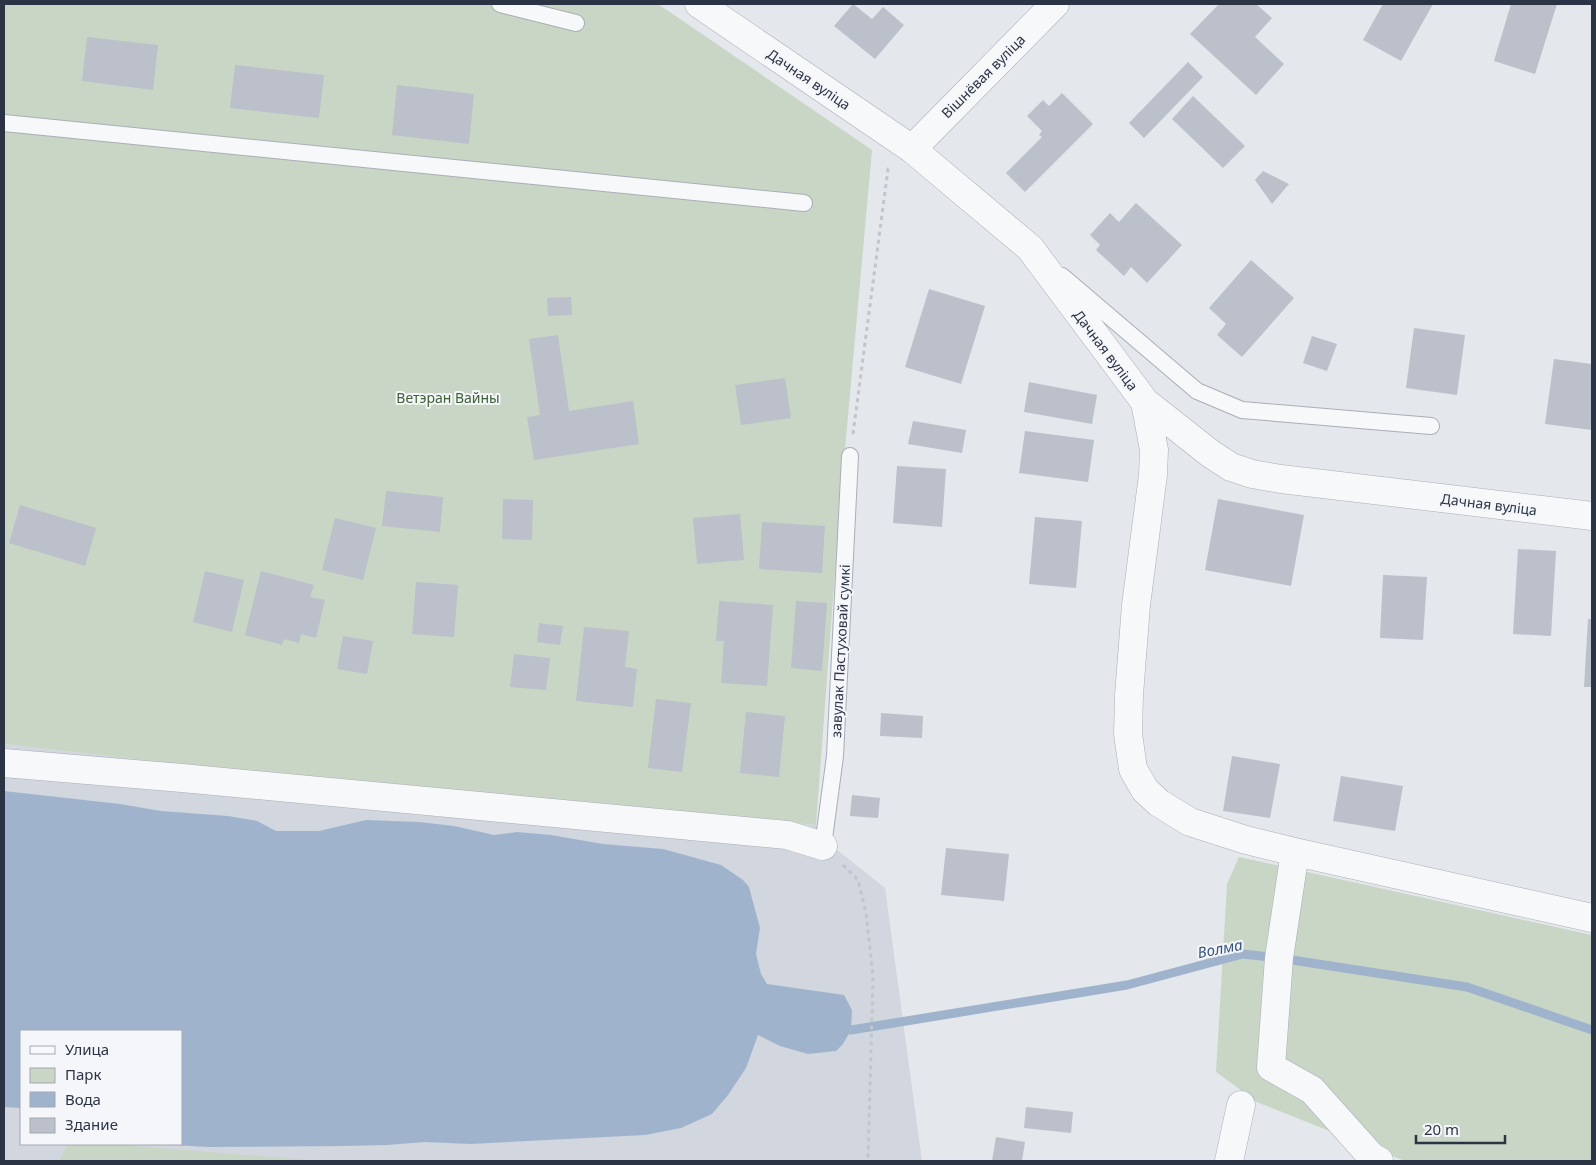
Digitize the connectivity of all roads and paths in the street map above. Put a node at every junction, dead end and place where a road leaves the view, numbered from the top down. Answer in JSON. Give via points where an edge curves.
{"nodes":[{"id":1,"x":500,"y":4,"type":"edge"},
{"id":2,"x":699,"y":4,"type":"edge"},
{"id":3,"x":1055,"y":4,"type":"edge"},
{"id":4,"x":576,"y":23,"type":"dead end"},
{"id":5,"x":4,"y":123,"type":"edge"},
{"id":6,"x":912,"y":149,"type":"junction"},
{"id":7,"x":804,"y":203,"type":"dead end"},
{"id":8,"x":1030,"y":248,"type":"junction"},
{"id":9,"x":1145,"y":402,"type":"junction"},
{"id":10,"x":1431,"y":426,"type":"dead end"},
{"id":11,"x":850,"y":456,"type":"joint"},
{"id":12,"x":1592,"y":516,"type":"edge"},
{"id":13,"x":4,"y":763,"type":"edge"},
{"id":14,"x":823,"y":846,"type":"junction"},
{"id":15,"x":1295,"y":852,"type":"junction"},
{"id":16,"x":1592,"y":918,"type":"edge"},
{"id":17,"x":1241,"y":1105,"type":"dead end"},
{"id":18,"x":868,"y":1161,"type":"edge"},
{"id":19,"x":1229,"y":1161,"type":"edge"},
{"id":20,"x":1379,"y":1161,"type":"edge"}],
"edges":[{"from":1,"to":4,"type":"lane"},
{"from":2,"to":6,"type":"street","name":"Дачная вуліца"},
{"from":3,"to":6,"type":"street","name":"Вішнёвая вуліца"},
{"from":5,"to":7,"type":"lane"},
{"from":6,"to":8,"type":"street","name":"Дачная вуліца"},
{"from":6,"to":11,"type":"path","via":[[888,169]]},
{"from":8,"to":9,"type":"street","name":"Дачная вуліца"},
{"from":8,"to":10,"type":"lane","via":[[1197,391],[1242,410]]},
{"from":9,"to":12,"type":"street","name":"Дачная вуліца","via":[[1211,454],[1231,467],[1252,474]]},
{"from":9,"to":15,"type":"street","via":[[1154,450],[1129,695],[1128,734],[1133,769],[1145,790],[1190,822]]},
{"from":11,"to":14,"type":"lane","name":"завулак Пастуховай сумкі","via":[[835,756]]},
{"from":13,"to":14,"type":"street","via":[[778,834]]},
{"from":14,"to":18,"type":"path","via":[[858,880],[866,913],[873,976]]},
{"from":15,"to":16,"type":"street"},
{"from":15,"to":20,"type":"street","via":[[1279,958],[1271,1067],[1312,1090]]},
{"from":17,"to":19,"type":"street"}]}
